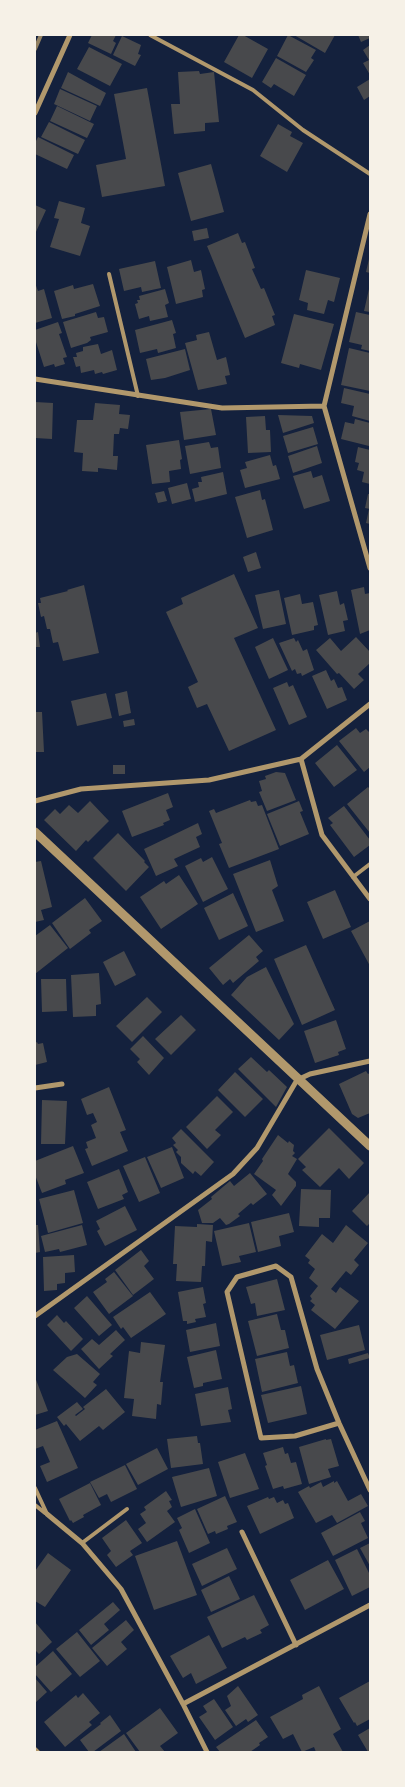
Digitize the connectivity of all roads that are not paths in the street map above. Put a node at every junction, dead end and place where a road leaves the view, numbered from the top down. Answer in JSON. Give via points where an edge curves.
{"nodes":[{"id":1,"x":70,"y":35,"type":"edge"},
{"id":2,"x":150,"y":35,"type":"edge"},
{"id":3,"x":35,"y":112,"type":"edge"},
{"id":4,"x":370,"y":174,"type":"edge"},
{"id":5,"x":370,"y":214,"type":"edge"},
{"id":6,"x":109,"y":274,"type":"dead end"},
{"id":7,"x":35,"y":379,"type":"edge"},
{"id":8,"x":138,"y":396,"type":"junction"},
{"id":9,"x":324,"y":406,"type":"junction"},
{"id":10,"x":370,"y":568,"type":"edge"},
{"id":11,"x":370,"y":704,"type":"edge"},
{"id":12,"x":301,"y":759,"type":"junction"},
{"id":13,"x":35,"y":801,"type":"edge"},
{"id":14,"x":35,"y":832,"type":"edge"},
{"id":15,"x":370,"y":864,"type":"edge"},
{"id":16,"x":353,"y":877,"type":"junction"},
{"id":17,"x":370,"y":899,"type":"edge"},
{"id":18,"x":370,"y":1061,"type":"edge"},
{"id":19,"x":297,"y":1080,"type":"junction"},
{"id":20,"x":62,"y":1084,"type":"dead end"},
{"id":21,"x":35,"y":1088,"type":"edge"},
{"id":22,"x":370,"y":1146,"type":"edge"},
{"id":23,"x":35,"y":1316,"type":"edge"},
{"id":24,"x":339,"y":1423,"type":"junction"},
{"id":25,"x":35,"y":1488,"type":"edge"},
{"id":26,"x":370,"y":1490,"type":"edge"},
{"id":27,"x":35,"y":1505,"type":"edge"},
{"id":28,"x":127,"y":1509,"type":"dead end"},
{"id":29,"x":47,"y":1514,"type":"junction"},
{"id":30,"x":242,"y":1532,"type":"dead end"},
{"id":31,"x":82,"y":1542,"type":"junction"},
{"id":32,"x":370,"y":1605,"type":"edge"},
{"id":33,"x":296,"y":1645,"type":"junction"},
{"id":34,"x":183,"y":1704,"type":"junction"},
{"id":35,"x":35,"y":1749,"type":"edge"},
{"id":36,"x":38,"y":1752,"type":"edge"},
{"id":37,"x":207,"y":1752,"type":"edge"}],
"edges":[{"from":1,"to":3,"type":"street"},
{"from":2,"to":4,"type":"lane","via":[[253,90],[303,130]]},
{"from":5,"to":9,"type":"street"},
{"from":6,"to":8,"type":"lane"},
{"from":7,"to":8,"type":"street"},
{"from":8,"to":9,"type":"street","via":[[222,408]]},
{"from":9,"to":10,"type":"street"},
{"from":11,"to":12,"type":"street"},
{"from":12,"to":13,"type":"street","via":[[209,780],[81,789]]},
{"from":12,"to":16,"type":"street","via":[[322,835]]},
{"from":14,"to":19,"type":"street"},
{"from":15,"to":16,"type":"lane"},
{"from":16,"to":17,"type":"street"},
{"from":18,"to":19,"type":"street","via":[[310,1074]]},
{"from":19,"to":22,"type":"street"},
{"from":19,"to":23,"type":"street","via":[[257,1148],[233,1174]]},
{"from":20,"to":21,"type":"street"},
{"from":24,"to":24,"type":"street","via":[[317,1369],[290,1277],[276,1266],[237,1277],[227,1292],[261,1438],[295,1436]]},
{"from":24,"to":26,"type":"street"},
{"from":25,"to":29,"type":"lane"},
{"from":27,"to":29,"type":"lane"},
{"from":28,"to":31,"type":"lane"},
{"from":29,"to":31,"type":"street"},
{"from":30,"to":33,"type":"street"},
{"from":31,"to":34,"type":"street","via":[[121,1589]]},
{"from":32,"to":33,"type":"street"},
{"from":33,"to":34,"type":"street"},
{"from":34,"to":37,"type":"street"},
{"from":35,"to":36,"type":"lane"}]}
